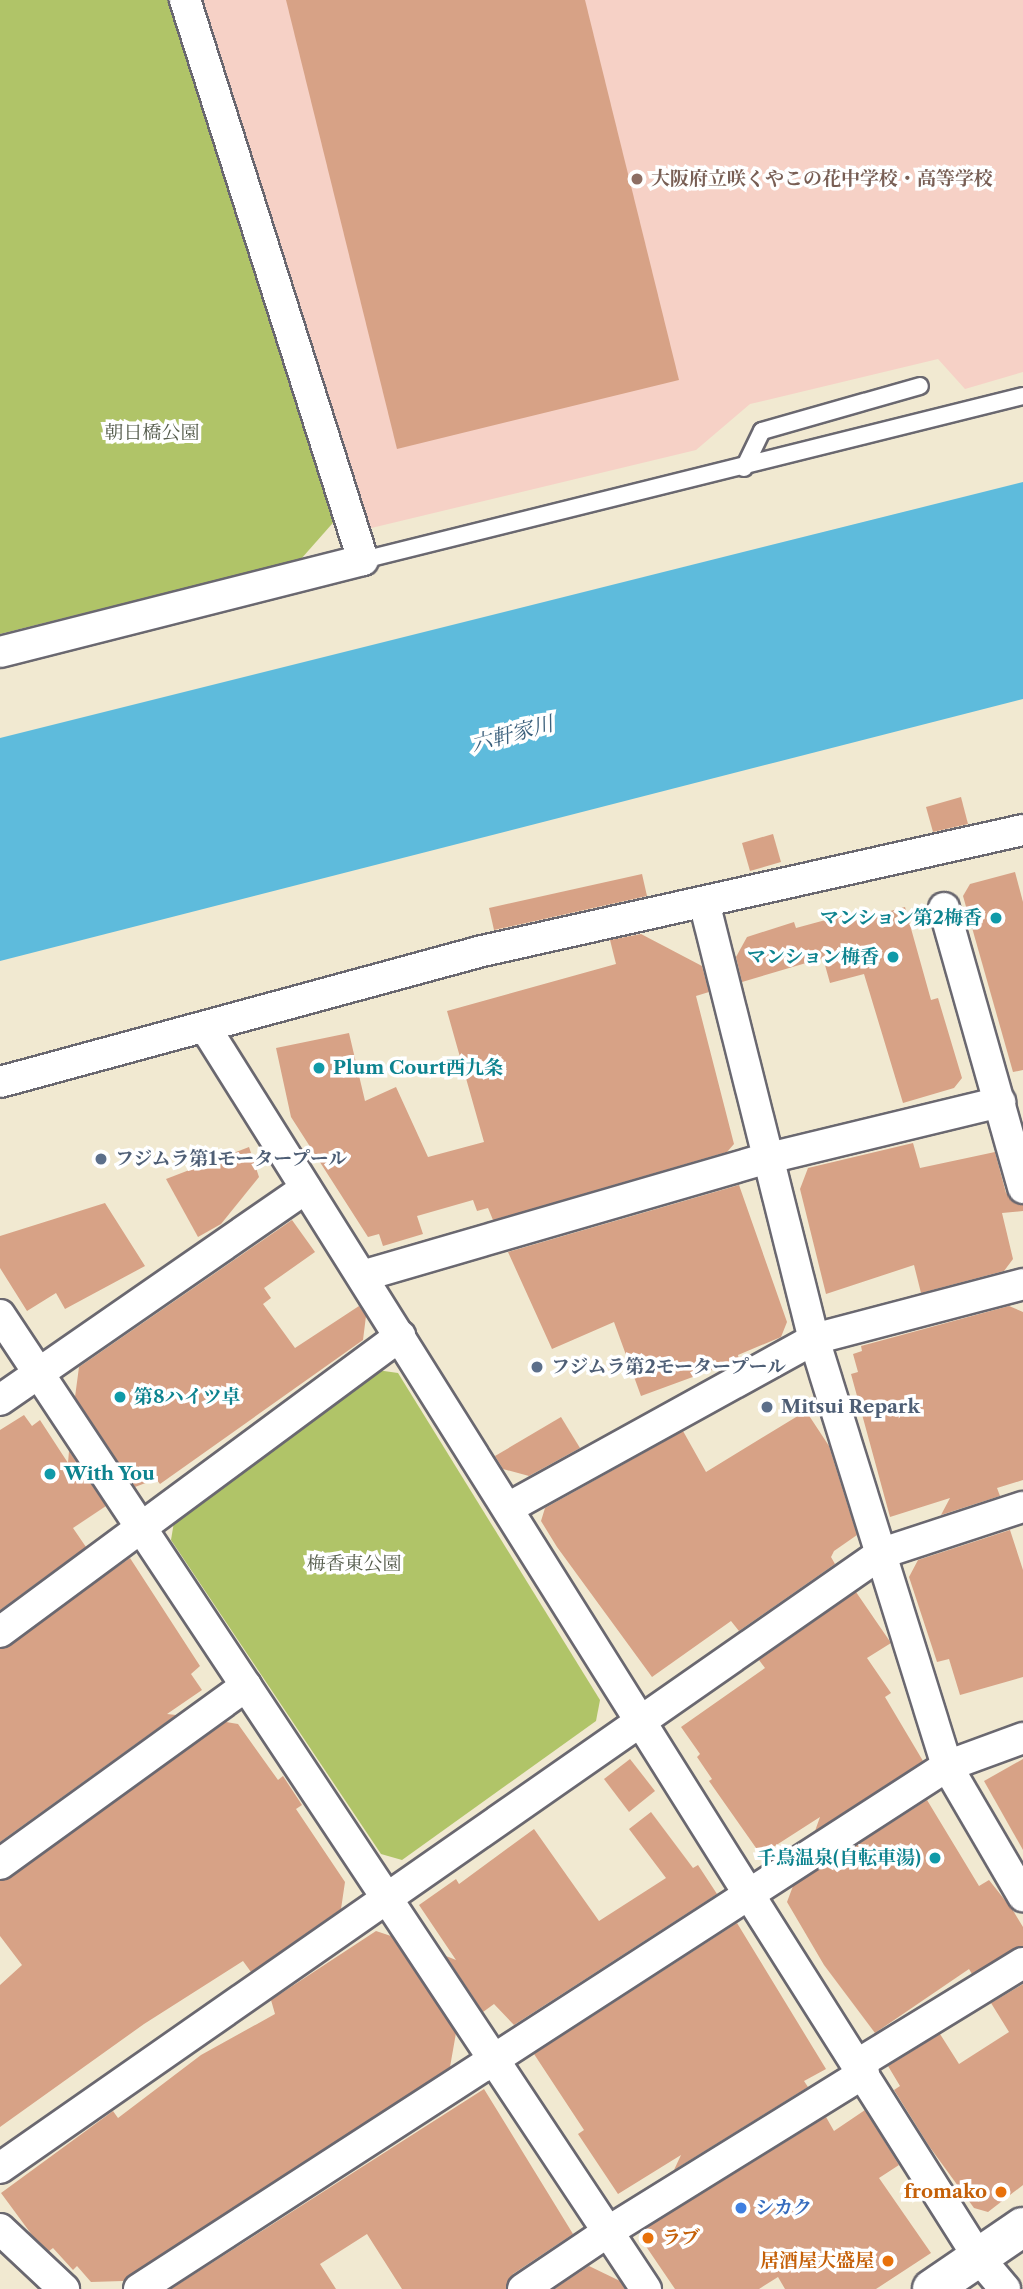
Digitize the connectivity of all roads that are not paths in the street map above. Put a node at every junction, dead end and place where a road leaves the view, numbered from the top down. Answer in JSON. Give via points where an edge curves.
{"nodes":[{"id":1,"x":185,"y":0,"type":"edge"},
{"id":2,"x":920,"y":386,"type":"dead end"},
{"id":3,"x":1023,"y":396,"type":"edge"},
{"id":4,"x":744,"y":468,"type":"junction"},
{"id":5,"x":363,"y":560,"type":"junction"},
{"id":6,"x":0,"y":652,"type":"edge"},
{"id":7,"x":1023,"y":830,"type":"edge"},
{"id":8,"x":704,"y":902,"type":"junction"},
{"id":9,"x":944,"y":908,"type":"dead end"},
{"id":10,"x":205,"y":1027,"type":"junction"},
{"id":11,"x":0,"y":1082,"type":"edge"},
{"id":12,"x":1000,"y":1102,"type":"junction"},
{"id":13,"x":1016,"y":1136,"type":"edge"},
{"id":14,"x":769,"y":1158,"type":"junction"},
{"id":15,"x":306,"y":1188,"type":"junction"},
{"id":16,"x":1023,"y":1188,"type":"edge"},
{"id":17,"x":362,"y":1276,"type":"junction"},
{"id":18,"x":1023,"y":1284,"type":"edge"},
{"id":19,"x":0,"y":1315,"type":"edge"},
{"id":20,"x":400,"y":1336,"type":"junction"},
{"id":21,"x":814,"y":1339,"type":"junction"},
{"id":22,"x":35,"y":1373,"type":"junction"},
{"id":23,"x":0,"y":1399,"type":"edge"},
{"id":24,"x":510,"y":1507,"type":"junction"},
{"id":25,"x":1023,"y":1507,"type":"edge"},
{"id":26,"x":142,"y":1528,"type":"junction"},
{"id":27,"x":882,"y":1553,"type":"junction"},
{"id":28,"x":0,"y":1632,"type":"edge"},
{"id":29,"x":246,"y":1686,"type":"junction"},
{"id":30,"x":642,"y":1720,"type":"junction"},
{"id":31,"x":1023,"y":1738,"type":"edge"},
{"id":32,"x":947,"y":1766,"type":"junction"},
{"id":33,"x":0,"y":1864,"type":"edge"},
{"id":34,"x":750,"y":1896,"type":"junction"},
{"id":35,"x":1023,"y":1896,"type":"edge"},
{"id":36,"x":386,"y":1900,"type":"junction"},
{"id":37,"x":1023,"y":1963,"type":"edge"},
{"id":38,"x":495,"y":2059,"type":"junction"},
{"id":39,"x":861,"y":2069,"type":"junction"},
{"id":40,"x":0,"y":2168,"type":"edge"},
{"id":41,"x":1023,"y":2227,"type":"edge"},
{"id":42,"x":0,"y":2229,"type":"edge"},
{"id":43,"x":609,"y":2231,"type":"junction"},
{"id":44,"x":978,"y":2257,"type":"junction"},
{"id":45,"x":64,"y":2289,"type":"edge"},
{"id":46,"x":139,"y":2289,"type":"edge"},
{"id":47,"x":523,"y":2289,"type":"edge"},
{"id":48,"x":646,"y":2289,"type":"edge"},
{"id":49,"x":932,"y":2289,"type":"edge"},
{"id":50,"x":1004,"y":2289,"type":"edge"}],
"edges":[{"from":1,"to":5,"type":"street"},
{"from":2,"to":4,"type":"lane","via":[[762,431]]},
{"from":3,"to":4,"type":"lane"},
{"from":4,"to":5,"type":"lane"},
{"from":5,"to":6,"type":"street"},
{"from":7,"to":8,"type":"street"},
{"from":8,"to":10,"type":"street","via":[[478,952]]},
{"from":8,"to":14,"type":"street"},
{"from":9,"to":12,"type":"street"},
{"from":10,"to":11,"type":"street"},
{"from":10,"to":15,"type":"street"},
{"from":12,"to":13,"type":"street"},
{"from":12,"to":14,"type":"street"},
{"from":13,"to":16,"type":"street"},
{"from":14,"to":17,"type":"street"},
{"from":14,"to":21,"type":"street"},
{"from":15,"to":17,"type":"street"},
{"from":15,"to":22,"type":"street"},
{"from":17,"to":20,"type":"street"},
{"from":18,"to":21,"type":"street"},
{"from":19,"to":22,"type":"street"},
{"from":20,"to":24,"type":"street"},
{"from":20,"to":26,"type":"street"},
{"from":21,"to":24,"type":"street"},
{"from":21,"to":27,"type":"street"},
{"from":22,"to":23,"type":"street"},
{"from":22,"to":26,"type":"street"},
{"from":24,"to":30,"type":"street"},
{"from":25,"to":27,"type":"street"},
{"from":26,"to":28,"type":"street"},
{"from":26,"to":29,"type":"street"},
{"from":27,"to":30,"type":"street"},
{"from":27,"to":32,"type":"street"},
{"from":29,"to":33,"type":"street"},
{"from":29,"to":36,"type":"street"},
{"from":30,"to":34,"type":"street"},
{"from":30,"to":36,"type":"street"},
{"from":31,"to":32,"type":"street"},
{"from":32,"to":34,"type":"street"},
{"from":32,"to":35,"type":"street"},
{"from":34,"to":38,"type":"street"},
{"from":34,"to":39,"type":"street"},
{"from":36,"to":38,"type":"street"},
{"from":36,"to":40,"type":"street"},
{"from":37,"to":39,"type":"street"},
{"from":38,"to":43,"type":"street"},
{"from":38,"to":46,"type":"street"},
{"from":39,"to":43,"type":"street"},
{"from":39,"to":44,"type":"street"},
{"from":41,"to":44,"type":"street"},
{"from":42,"to":45,"type":"street"},
{"from":43,"to":47,"type":"street"},
{"from":43,"to":48,"type":"street"},
{"from":44,"to":49,"type":"street"},
{"from":44,"to":50,"type":"street"}]}
